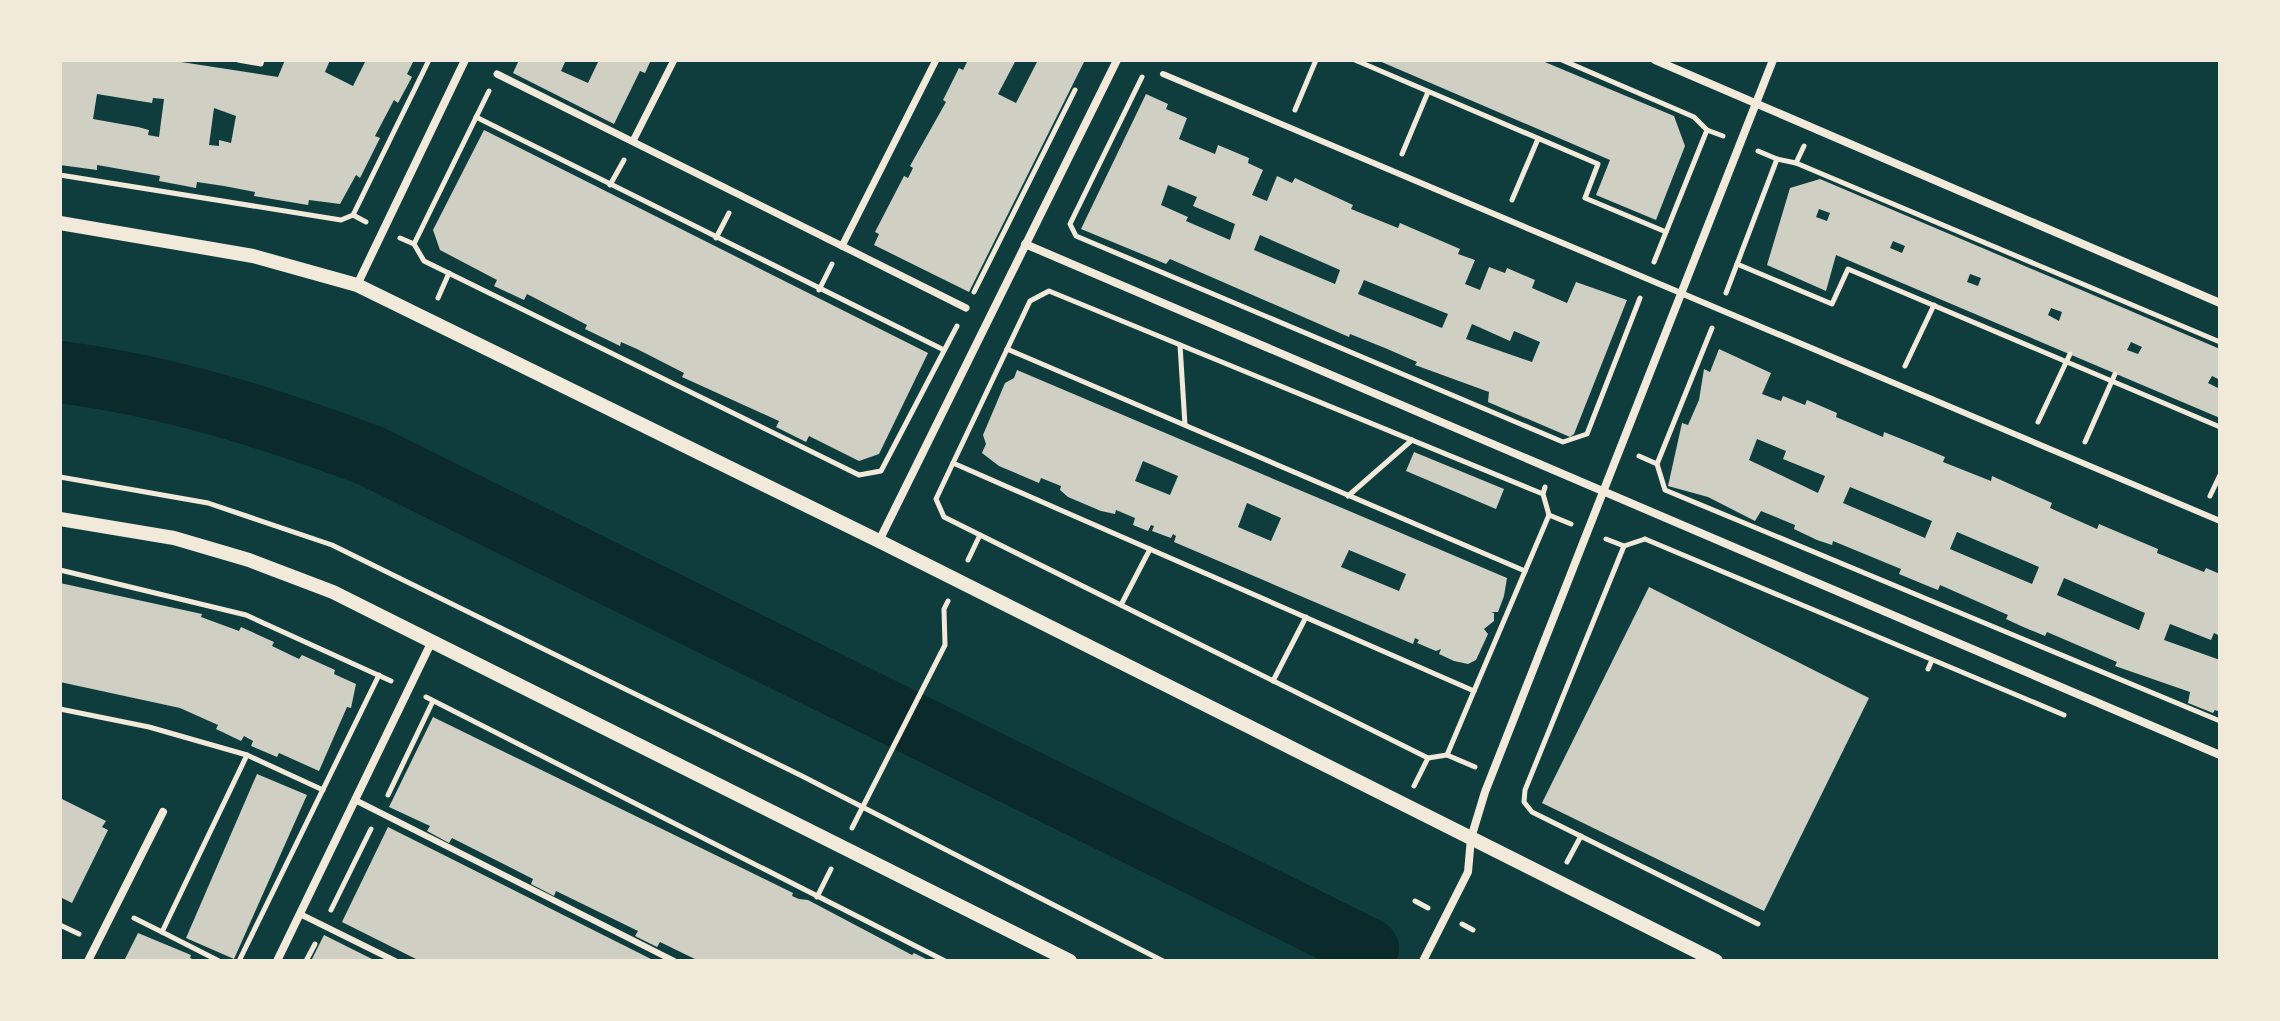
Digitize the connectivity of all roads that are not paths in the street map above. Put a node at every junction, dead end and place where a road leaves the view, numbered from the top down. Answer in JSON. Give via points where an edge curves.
{"nodes":[{"id":1,"x":465,"y":60,"type":"edge"},
{"id":2,"x":674,"y":60,"type":"edge"},
{"id":3,"x":936,"y":60,"type":"edge"},
{"id":4,"x":1117,"y":60,"type":"edge"},
{"id":5,"x":1655,"y":60,"type":"edge"},
{"id":6,"x":1773,"y":60,"type":"edge"},
{"id":7,"x":497,"y":74,"type":"road end"},
{"id":8,"x":1163,"y":74,"type":"dead end"},
{"id":9,"x":1756,"y":104,"type":"junction"},
{"id":10,"x":633,"y":141,"type":"junction"},
{"id":11,"x":60,"y":223,"type":"edge"},
{"id":12,"x":1025,"y":244,"type":"junction"},
{"id":13,"x":842,"y":246,"type":"junction"},
{"id":14,"x":357,"y":285,"type":"junction"},
{"id":15,"x":1681,"y":293,"type":"junction"},
{"id":16,"x":2220,"y":303,"type":"edge"},
{"id":17,"x":966,"y":308,"type":"road end"},
{"id":18,"x":1603,"y":492,"type":"junction"},
{"id":19,"x":60,"y":519,"type":"edge"},
{"id":20,"x":2220,"y":521,"type":"edge"},
{"id":21,"x":879,"y":541,"type":"junction"},
{"id":22,"x":432,"y":641,"type":"junction"},
{"id":23,"x":2220,"y":755,"type":"edge"},
{"id":24,"x":355,"y":800,"type":"junction"},
{"id":25,"x":163,"y":812,"type":"dead end"},
{"id":26,"x":1471,"y":838,"type":"junction"},
{"id":27,"x":300,"y":914,"type":"junction"},
{"id":28,"x":88,"y":961,"type":"edge"},
{"id":29,"x":277,"y":961,"type":"edge"},
{"id":30,"x":395,"y":961,"type":"edge"},
{"id":31,"x":674,"y":961,"type":"edge"},
{"id":32,"x":1070,"y":961,"type":"edge"},
{"id":33,"x":1423,"y":961,"type":"edge"},
{"id":34,"x":1716,"y":961,"type":"edge"}],
"edges":[{"from":1,"to":14,"type":"street"},
{"from":2,"to":10,"type":"street"},
{"from":3,"to":13,"type":"street"},
{"from":4,"to":12,"type":"street"},
{"from":5,"to":9,"type":"street"},
{"from":6,"to":9,"type":"street"},
{"from":7,"to":10,"type":"street"},
{"from":8,"to":15,"type":"lane"},
{"from":9,"to":15,"type":"street"},
{"from":9,"to":16,"type":"street"},
{"from":10,"to":13,"type":"street"},
{"from":11,"to":14,"type":"street","via":[[253,256]]},
{"from":12,"to":18,"type":"street"},
{"from":12,"to":21,"type":"street"},
{"from":13,"to":17,"type":"street"},
{"from":14,"to":21,"type":"street"},
{"from":15,"to":18,"type":"street"},
{"from":15,"to":20,"type":"lane"},
{"from":18,"to":23,"type":"street"},
{"from":18,"to":26,"type":"street"},
{"from":19,"to":22,"type":"street","via":[[174,538],[249,560],[333,592]]},
{"from":21,"to":26,"type":"street"},
{"from":22,"to":24,"type":"street"},
{"from":22,"to":32,"type":"street"},
{"from":24,"to":27,"type":"street"},
{"from":24,"to":31,"type":"lane"},
{"from":25,"to":28,"type":"street"},
{"from":26,"to":33,"type":"street","via":[[1468,872]]},
{"from":26,"to":34,"type":"street"},
{"from":27,"to":29,"type":"street"},
{"from":27,"to":30,"type":"lane"}]}
